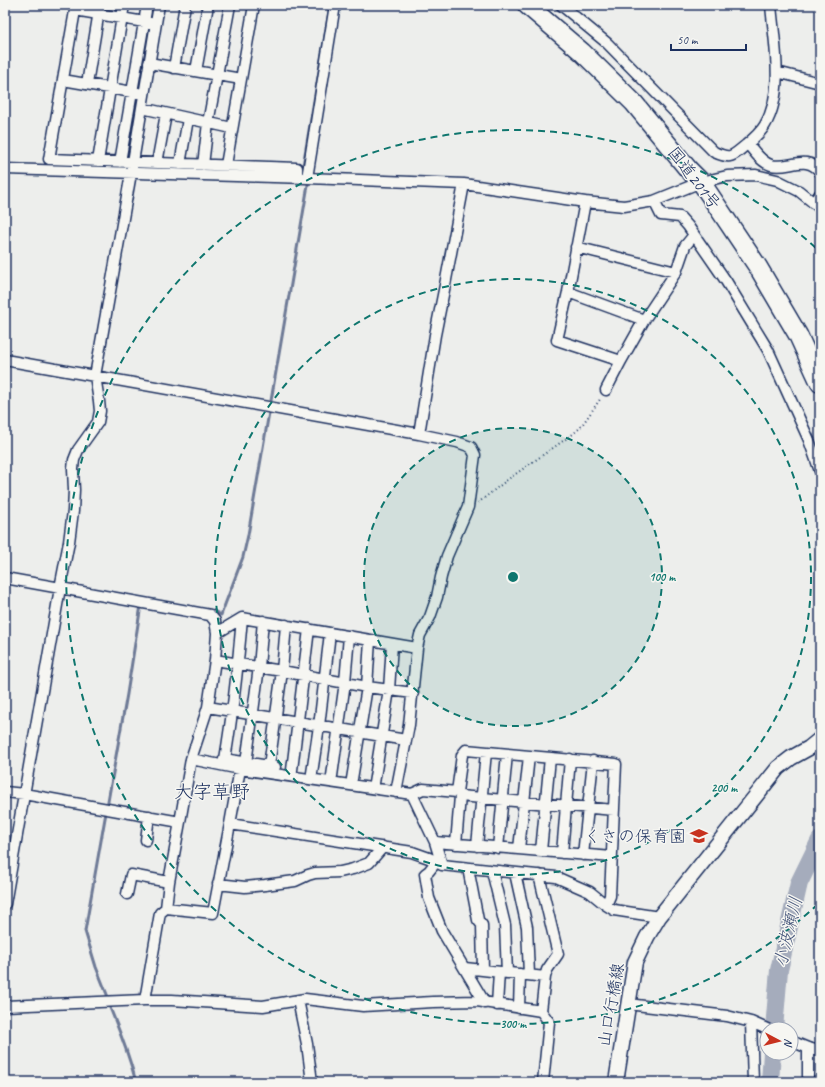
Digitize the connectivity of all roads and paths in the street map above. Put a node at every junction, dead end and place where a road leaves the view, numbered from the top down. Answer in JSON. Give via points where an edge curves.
{"nodes":[{"id":1,"x":124,"y":5,"type":"edge"},
{"id":2,"x":146,"y":5,"type":"edge"},
{"id":3,"x":159,"y":5,"type":"edge"},
{"id":4,"x":185,"y":5,"type":"edge"},
{"id":5,"x":208,"y":5,"type":"edge"},
{"id":6,"x":230,"y":5,"type":"edge"},
{"id":7,"x":254,"y":5,"type":"edge"},
{"id":8,"x":335,"y":5,"type":"edge"},
{"id":9,"x":527,"y":5,"type":"edge"},
{"id":10,"x":561,"y":5,"type":"edge"},
{"id":11,"x":771,"y":5,"type":"edge"},
{"id":12,"x":75,"y":7,"type":"edge"},
{"id":13,"x":100,"y":10,"type":"edge"},
{"id":14,"x":122,"y":18,"type":"junction"},
{"id":15,"x":144,"y":22,"type":"junction"},
{"id":16,"x":156,"y":24,"type":"junction"},
{"id":17,"x":149,"y":63,"type":"junction"},
{"id":18,"x":174,"y":68,"type":"junction"},
{"id":19,"x":196,"y":71,"type":"junction"},
{"id":20,"x":777,"y":72,"type":"junction"},
{"id":21,"x":217,"y":75,"type":"junction"},
{"id":22,"x":241,"y":79,"type":"junction"},
{"id":23,"x":63,"y":80,"type":"junction"},
{"id":24,"x":820,"y":83,"type":"edge"},
{"id":25,"x":87,"y":84,"type":"junction"},
{"id":26,"x":110,"y":88,"type":"junction"},
{"id":27,"x":132,"y":92,"type":"junction"},
{"id":28,"x":144,"y":94,"type":"junction"},
{"id":29,"x":142,"y":108,"type":"junction"},
{"id":30,"x":166,"y":114,"type":"junction"},
{"id":31,"x":188,"y":119,"type":"junction"},
{"id":32,"x":208,"y":123,"type":"junction"},
{"id":33,"x":232,"y":128,"type":"junction"},
{"id":34,"x":748,"y":144,"type":"junction"},
{"id":35,"x":98,"y":161,"type":"junction"},
{"id":36,"x":120,"y":162,"type":"junction"},
{"id":37,"x":157,"y":163,"type":"junction"},
{"id":38,"x":180,"y":164,"type":"junction"},
{"id":39,"x":203,"y":165,"type":"junction"},
{"id":40,"x":226,"y":166,"type":"junction"},
{"id":41,"x":132,"y":167,"type":"junction"},
{"id":42,"x":5,"y":169,"type":"edge"},
{"id":43,"x":820,"y":172,"type":"edge"},
{"id":44,"x":302,"y":177,"type":"junction"},
{"id":45,"x":701,"y":182,"type":"junction"},
{"id":46,"x":464,"y":184,"type":"junction"},
{"id":47,"x":820,"y":194,"type":"edge"},
{"id":48,"x":654,"y":201,"type":"junction"},
{"id":49,"x":584,"y":202,"type":"junction"},
{"id":50,"x":817,"y":206,"type":"edge"},
{"id":51,"x":694,"y":235,"type":"junction"},
{"id":52,"x":576,"y":247,"type":"junction"},
{"id":53,"x":676,"y":272,"type":"junction"},
{"id":54,"x":568,"y":292,"type":"junction"},
{"id":55,"x":644,"y":320,"type":"junction"},
{"id":56,"x":5,"y":360,"type":"edge"},
{"id":57,"x":621,"y":361,"type":"junction"},
{"id":58,"x":95,"y":376,"type":"junction"},
{"id":59,"x":820,"y":383,"type":"edge"},
{"id":60,"x":606,"y":390,"type":"joint"},
{"id":61,"x":419,"y":434,"type":"junction"},
{"id":62,"x":820,"y":471,"type":"edge"},
{"id":63,"x":468,"y":507,"type":"junction"},
{"id":64,"x":5,"y":578,"type":"edge"},
{"id":65,"x":60,"y":588,"type":"junction"},
{"id":66,"x":242,"y":618,"type":"junction"},
{"id":67,"x":263,"y":621,"type":"junction"},
{"id":68,"x":286,"y":625,"type":"junction"},
{"id":69,"x":309,"y":629,"type":"junction"},
{"id":70,"x":216,"y":633,"type":"junction"},
{"id":71,"x":330,"y":633,"type":"junction"},
{"id":72,"x":349,"y":636,"type":"junction"},
{"id":73,"x":370,"y":640,"type":"junction"},
{"id":74,"x":392,"y":644,"type":"junction"},
{"id":75,"x":418,"y":648,"type":"junction"},
{"id":76,"x":215,"y":660,"type":"junction"},
{"id":77,"x":238,"y":663,"type":"junction"},
{"id":78,"x":259,"y":667,"type":"junction"},
{"id":79,"x":282,"y":671,"type":"junction"},
{"id":80,"x":304,"y":675,"type":"junction"},
{"id":81,"x":324,"y":679,"type":"junction"},
{"id":82,"x":346,"y":682,"type":"junction"},
{"id":83,"x":367,"y":687,"type":"junction"},
{"id":84,"x":389,"y":690,"type":"junction"},
{"id":85,"x":413,"y":694,"type":"junction"},
{"id":86,"x":208,"y":707,"type":"junction"},
{"id":87,"x":233,"y":711,"type":"junction"},
{"id":88,"x":253,"y":714,"type":"junction"},
{"id":89,"x":276,"y":718,"type":"junction"},
{"id":90,"x":298,"y":722,"type":"junction"},
{"id":91,"x":319,"y":726,"type":"junction"},
{"id":92,"x":339,"y":729,"type":"junction"},
{"id":93,"x":360,"y":732,"type":"junction"},
{"id":94,"x":382,"y":736,"type":"junction"},
{"id":95,"x":820,"y":739,"type":"edge"},
{"id":96,"x":406,"y":740,"type":"junction"},
{"id":97,"x":486,"y":752,"type":"junction"},
{"id":98,"x":508,"y":754,"type":"junction"},
{"id":99,"x":208,"y":756,"type":"dead end"},
{"id":100,"x":529,"y":756,"type":"junction"},
{"id":101,"x":550,"y":758,"type":"junction"},
{"id":102,"x":191,"y":759,"type":"junction"},
{"id":103,"x":225,"y":759,"type":"junction"},
{"id":104,"x":570,"y":759,"type":"junction"},
{"id":105,"x":593,"y":762,"type":"junction"},
{"id":106,"x":243,"y":766,"type":"junction"},
{"id":107,"x":269,"y":766,"type":"junction"},
{"id":108,"x":292,"y":770,"type":"junction"},
{"id":109,"x":312,"y":773,"type":"junction"},
{"id":110,"x":332,"y":776,"type":"junction"},
{"id":111,"x":352,"y":779,"type":"junction"},
{"id":112,"x":374,"y":783,"type":"junction"},
{"id":113,"x":394,"y":789,"type":"junction"},
{"id":114,"x":5,"y":792,"type":"edge"},
{"id":115,"x":24,"y":794,"type":"junction"},
{"id":116,"x":412,"y":794,"type":"junction"},
{"id":117,"x":458,"y":794,"type":"junction"},
{"id":118,"x":482,"y":798,"type":"junction"},
{"id":119,"x":503,"y":800,"type":"junction"},
{"id":120,"x":524,"y":802,"type":"junction"},
{"id":121,"x":545,"y":804,"type":"junction"},
{"id":122,"x":566,"y":806,"type":"junction"},
{"id":123,"x":588,"y":808,"type":"junction"},
{"id":124,"x":614,"y":810,"type":"junction"},
{"id":125,"x":149,"y":816,"type":"junction"},
{"id":126,"x":180,"y":822,"type":"junction"},
{"id":127,"x":230,"y":824,"type":"junction"},
{"id":128,"x":146,"y":840,"type":"dead end"},
{"id":129,"x":435,"y":842,"type":"junction"},
{"id":130,"x":456,"y":844,"type":"junction"},
{"id":131,"x":477,"y":846,"type":"junction"},
{"id":132,"x":383,"y":847,"type":"junction"},
{"id":133,"x":498,"y":848,"type":"junction"},
{"id":134,"x":519,"y":849,"type":"junction"},
{"id":135,"x":541,"y":851,"type":"junction"},
{"id":136,"x":562,"y":853,"type":"junction"},
{"id":137,"x":9,"y":855,"type":"edge"},
{"id":138,"x":583,"y":855,"type":"junction"},
{"id":139,"x":612,"y":857,"type":"junction"},
{"id":140,"x":439,"y":864,"type":"junction"},
{"id":141,"x":468,"y":868,"type":"junction"},
{"id":142,"x":492,"y":871,"type":"junction"},
{"id":143,"x":515,"y":873,"type":"junction"},
{"id":144,"x":539,"y":875,"type":"junction"},
{"id":145,"x":169,"y":882,"type":"junction"},
{"id":146,"x":218,"y":884,"type":"junction"},
{"id":147,"x":127,"y":894,"type":"dead end"},
{"id":148,"x":5,"y":904,"type":"edge"},
{"id":149,"x":606,"y":905,"type":"junction"},
{"id":150,"x":166,"y":908,"type":"junction"},
{"id":151,"x":659,"y":917,"type":"junction"},
{"id":152,"x":465,"y":968,"type":"junction"},
{"id":153,"x":483,"y":970,"type":"junction"},
{"id":154,"x":503,"y":972,"type":"junction"},
{"id":155,"x":525,"y":975,"type":"junction"},
{"id":156,"x":545,"y":977,"type":"junction"},
{"id":157,"x":145,"y":1000,"type":"junction"},
{"id":158,"x":298,"y":1000,"type":"junction"},
{"id":159,"x":485,"y":1003,"type":"junction"},
{"id":160,"x":628,"y":1004,"type":"junction"},
{"id":161,"x":497,"y":1005,"type":"junction"},
{"id":162,"x":5,"y":1006,"type":"edge"},
{"id":163,"x":519,"y":1008,"type":"junction"},
{"id":164,"x":541,"y":1011,"type":"junction"},
{"id":165,"x":751,"y":1022,"type":"junction"},
{"id":166,"x":759,"y":1026,"type":"edge"},
{"id":167,"x":799,"y":1044,"type":"edge"},
{"id":168,"x":808,"y":1048,"type":"junction"},
{"id":169,"x":820,"y":1052,"type":"edge"},
{"id":170,"x":312,"y":1082,"type":"edge"},
{"id":171,"x":543,"y":1082,"type":"edge"},
{"id":172,"x":616,"y":1082,"type":"edge"},
{"id":173,"x":753,"y":1082,"type":"edge"},
{"id":174,"x":808,"y":1082,"type":"edge"}],
"edges":[{"from":1,"to":14,"type":"street"},
{"from":2,"to":15,"type":"street"},
{"from":3,"to":16,"type":"street"},
{"from":4,"to":18,"type":"street"},
{"from":5,"to":19,"type":"street"},
{"from":6,"to":21,"type":"street"},
{"from":7,"to":22,"type":"street"},
{"from":8,"to":44,"type":"street"},
{"from":9,"to":45,"type":"highway","name":"国道201号","via":[[582,52],[634,103]]},
{"from":10,"to":34,"type":"street","via":[[607,43],[714,152],[722,156],[733,156]]},
{"from":11,"to":20,"type":"street"},
{"from":12,"to":13,"type":"street"},
{"from":12,"to":23,"type":"street"},
{"from":13,"to":14,"type":"street"},
{"from":13,"to":25,"type":"street"},
{"from":14,"to":15,"type":"street"},
{"from":14,"to":26,"type":"street"},
{"from":15,"to":16,"type":"street"},
{"from":15,"to":27,"type":"street"},
{"from":16,"to":17,"type":"street"},
{"from":17,"to":18,"type":"street"},
{"from":17,"to":28,"type":"street"},
{"from":18,"to":19,"type":"street"},
{"from":19,"to":21,"type":"street"},
{"from":20,"to":24,"type":"street"},
{"from":20,"to":34,"type":"street","via":[[770,115]]},
{"from":21,"to":22,"type":"street"},
{"from":21,"to":32,"type":"street"},
{"from":22,"to":33,"type":"street"},
{"from":23,"to":25,"type":"street"},
{"from":23,"to":35,"type":"street","via":[[49,159]]},
{"from":25,"to":26,"type":"street"},
{"from":26,"to":27,"type":"street"},
{"from":26,"to":35,"type":"street"},
{"from":27,"to":28,"type":"street"},
{"from":27,"to":36,"type":"street"},
{"from":28,"to":29,"type":"street"},
{"from":29,"to":30,"type":"street"},
{"from":29,"to":41,"type":"street"},
{"from":30,"to":31,"type":"street"},
{"from":30,"to":37,"type":"street"},
{"from":31,"to":32,"type":"street"},
{"from":31,"to":38,"type":"street"},
{"from":32,"to":33,"type":"street"},
{"from":32,"to":39,"type":"street"},
{"from":33,"to":40,"type":"street"},
{"from":34,"to":43,"type":"street","via":[[770,165],[807,163]]},
{"from":35,"to":36,"type":"street"},
{"from":36,"to":41,"type":"street"},
{"from":37,"to":38,"type":"street"},
{"from":37,"to":41,"type":"street"},
{"from":38,"to":39,"type":"street"},
{"from":39,"to":40,"type":"street"},
{"from":40,"to":44,"type":"street","via":[[297,168]]},
{"from":41,"to":42,"type":"street"},
{"from":41,"to":44,"type":"street"},
{"from":41,"to":58,"type":"street"},
{"from":44,"to":46,"type":"street"},
{"from":45,"to":48,"type":"street"},
{"from":45,"to":50,"type":"street","via":[[727,176],[756,175],[776,180],[799,191]]},
{"from":45,"to":59,"type":"highway","name":"国道201号","via":[[758,266],[798,335]]},
{"from":46,"to":49,"type":"street"},
{"from":46,"to":61,"type":"street"},
{"from":47,"to":50,"type":"street"},
{"from":48,"to":49,"type":"street","via":[[624,206]]},
{"from":48,"to":51,"type":"street","via":[[661,215],[680,217]]},
{"from":49,"to":52,"type":"street"},
{"from":51,"to":53,"type":"street","via":[[685,246]]},
{"from":51,"to":62,"type":"street","via":[[726,281],[768,350],[809,440]]},
{"from":52,"to":53,"type":"street"},
{"from":52,"to":54,"type":"street"},
{"from":53,"to":55,"type":"street"},
{"from":54,"to":55,"type":"street"},
{"from":54,"to":57,"type":"street","via":[[557,340]]},
{"from":55,"to":57,"type":"street"},
{"from":56,"to":58,"type":"street"},
{"from":57,"to":60,"type":"street"},
{"from":58,"to":61,"type":"street"},
{"from":58,"to":65,"type":"street","via":[[100,411],[98,422],[74,460],[71,527]]},
{"from":60,"to":63,"type":"path","via":[[573,434],[477,504]]},
{"from":61,"to":63,"type":"street","via":[[470,447],[475,455]]},
{"from":63,"to":75,"type":"street","via":[[447,556],[437,597],[420,634]]},
{"from":64,"to":65,"type":"street"},
{"from":65,"to":70,"type":"street","via":[[210,615],[215,621]]},
{"from":65,"to":115,"type":"street"},
{"from":66,"to":67,"type":"street"},
{"from":66,"to":70,"type":"street"},
{"from":66,"to":77,"type":"street"},
{"from":67,"to":68,"type":"street"},
{"from":67,"to":78,"type":"street"},
{"from":68,"to":69,"type":"street"},
{"from":68,"to":79,"type":"street"},
{"from":69,"to":71,"type":"street"},
{"from":69,"to":80,"type":"street"},
{"from":70,"to":76,"type":"street"},
{"from":71,"to":72,"type":"street"},
{"from":71,"to":81,"type":"street"},
{"from":72,"to":73,"type":"street"},
{"from":72,"to":82,"type":"street"},
{"from":73,"to":74,"type":"street"},
{"from":73,"to":83,"type":"street"},
{"from":74,"to":75,"type":"street"},
{"from":74,"to":84,"type":"street"},
{"from":75,"to":85,"type":"street"},
{"from":76,"to":77,"type":"street"},
{"from":76,"to":86,"type":"street"},
{"from":77,"to":78,"type":"street"},
{"from":77,"to":87,"type":"street"},
{"from":78,"to":79,"type":"street"},
{"from":78,"to":88,"type":"street"},
{"from":79,"to":80,"type":"street"},
{"from":79,"to":89,"type":"street"},
{"from":80,"to":81,"type":"street"},
{"from":80,"to":90,"type":"street"},
{"from":81,"to":82,"type":"street"},
{"from":81,"to":91,"type":"street"},
{"from":82,"to":83,"type":"street"},
{"from":82,"to":92,"type":"street"},
{"from":83,"to":84,"type":"street"},
{"from":83,"to":93,"type":"street"},
{"from":84,"to":85,"type":"street"},
{"from":84,"to":94,"type":"street"},
{"from":85,"to":96,"type":"street"},
{"from":86,"to":87,"type":"street"},
{"from":86,"to":102,"type":"street"},
{"from":87,"to":88,"type":"street"},
{"from":87,"to":103,"type":"street"},
{"from":88,"to":89,"type":"street"},
{"from":88,"to":106,"type":"street"},
{"from":89,"to":90,"type":"street"},
{"from":89,"to":107,"type":"street"},
{"from":90,"to":91,"type":"street"},
{"from":90,"to":108,"type":"street"},
{"from":91,"to":92,"type":"street"},
{"from":91,"to":109,"type":"street"},
{"from":92,"to":93,"type":"street"},
{"from":92,"to":110,"type":"street"},
{"from":93,"to":94,"type":"street"},
{"from":93,"to":111,"type":"street"},
{"from":94,"to":96,"type":"street"},
{"from":94,"to":112,"type":"street"},
{"from":95,"to":151,"type":"main road","name":"山口行橋線","via":[[778,768]]},
{"from":96,"to":113,"type":"street"},
{"from":97,"to":98,"type":"street"},
{"from":97,"to":117,"type":"street","via":[[466,750],[462,755]]},
{"from":97,"to":118,"type":"street"},
{"from":98,"to":100,"type":"street"},
{"from":98,"to":119,"type":"street"},
{"from":99,"to":103,"type":"street"},
{"from":100,"to":101,"type":"street"},
{"from":100,"to":120,"type":"street"},
{"from":101,"to":104,"type":"street"},
{"from":101,"to":121,"type":"street"},
{"from":102,"to":106,"type":"street"},
{"from":102,"to":126,"type":"street"},
{"from":103,"to":106,"type":"street"},
{"from":104,"to":105,"type":"street"},
{"from":104,"to":122,"type":"street"},
{"from":105,"to":123,"type":"street"},
{"from":105,"to":124,"type":"street","via":[[616,764]]},
{"from":106,"to":107,"type":"street"},
{"from":106,"to":113,"type":"street"},
{"from":106,"to":127,"type":"street"},
{"from":107,"to":108,"type":"street"},
{"from":108,"to":109,"type":"street"},
{"from":109,"to":110,"type":"street"},
{"from":110,"to":111,"type":"street"},
{"from":111,"to":112,"type":"street"},
{"from":112,"to":113,"type":"street"},
{"from":113,"to":116,"type":"street"},
{"from":114,"to":115,"type":"street"},
{"from":115,"to":125,"type":"street"},
{"from":115,"to":137,"type":"street"},
{"from":116,"to":117,"type":"street","via":[[423,789]]},
{"from":116,"to":129,"type":"street"},
{"from":117,"to":118,"type":"street"},
{"from":117,"to":130,"type":"street"},
{"from":118,"to":119,"type":"street"},
{"from":118,"to":131,"type":"street"},
{"from":119,"to":120,"type":"street"},
{"from":119,"to":133,"type":"street"},
{"from":120,"to":121,"type":"street"},
{"from":120,"to":134,"type":"street"},
{"from":121,"to":122,"type":"street"},
{"from":121,"to":135,"type":"street"},
{"from":122,"to":123,"type":"street"},
{"from":122,"to":136,"type":"street"},
{"from":123,"to":124,"type":"street"},
{"from":123,"to":138,"type":"street"},
{"from":124,"to":139,"type":"street"},
{"from":125,"to":126,"type":"street"},
{"from":125,"to":128,"type":"street"},
{"from":126,"to":145,"type":"street"},
{"from":127,"to":132,"type":"street"},
{"from":127,"to":146,"type":"street"},
{"from":129,"to":130,"type":"street"},
{"from":129,"to":140,"type":"street"},
{"from":130,"to":131,"type":"street"},
{"from":131,"to":133,"type":"street"},
{"from":132,"to":140,"type":"street","via":[[412,852]]},
{"from":132,"to":146,"type":"street","via":[[370,863],[340,872],[315,873],[295,881],[245,887]]},
{"from":133,"to":134,"type":"street"},
{"from":134,"to":135,"type":"street"},
{"from":135,"to":136,"type":"street"},
{"from":136,"to":138,"type":"street"},
{"from":137,"to":148,"type":"street"},
{"from":138,"to":139,"type":"street"},
{"from":139,"to":149,"type":"street","via":[[610,896]]},
{"from":140,"to":141,"type":"street"},
{"from":140,"to":152,"type":"street","via":[[425,874],[429,898],[442,931]]},
{"from":141,"to":142,"type":"street"},
{"from":141,"to":153,"type":"street","via":[[478,920],[482,925]]},
{"from":142,"to":143,"type":"street"},
{"from":142,"to":154,"type":"street","via":[[505,925]]},
{"from":143,"to":144,"type":"street"},
{"from":143,"to":155,"type":"street","via":[[527,927]]},
{"from":144,"to":149,"type":"street","via":[[556,877],[590,892]]},
{"from":144,"to":156,"type":"street","via":[[558,954]]},
{"from":145,"to":147,"type":"street","via":[[131,876]]},
{"from":145,"to":150,"type":"street"},
{"from":146,"to":150,"type":"street","via":[[212,914]]},
{"from":149,"to":151,"type":"street","via":[[614,910]]},
{"from":150,"to":157,"type":"street","via":[[160,913]]},
{"from":151,"to":160,"type":"main road","name":"山口行橋線","via":[[635,962]]},
{"from":152,"to":153,"type":"street"},
{"from":152,"to":159,"type":"street"},
{"from":153,"to":154,"type":"street"},
{"from":154,"to":155,"type":"street"},
{"from":154,"to":161,"type":"street"},
{"from":155,"to":156,"type":"street"},
{"from":155,"to":163,"type":"street"},
{"from":156,"to":164,"type":"street"},
{"from":157,"to":158,"type":"street","via":[[263,1006]]},
{"from":157,"to":162,"type":"street"},
{"from":158,"to":159,"type":"street","via":[[363,1006],[433,1002]]},
{"from":158,"to":170,"type":"street"},
{"from":159,"to":161,"type":"street"},
{"from":160,"to":165,"type":"street","via":[[727,1016]]},
{"from":160,"to":172,"type":"main road","name":"山口行橋線"},
{"from":161,"to":163,"type":"street"},
{"from":163,"to":164,"type":"street"},
{"from":164,"to":171,"type":"street","via":[[549,1022]]},
{"from":165,"to":166,"type":"street"},
{"from":165,"to":173,"type":"street"},
{"from":167,"to":168,"type":"street"},
{"from":168,"to":169,"type":"street"},
{"from":168,"to":174,"type":"street"}]}
